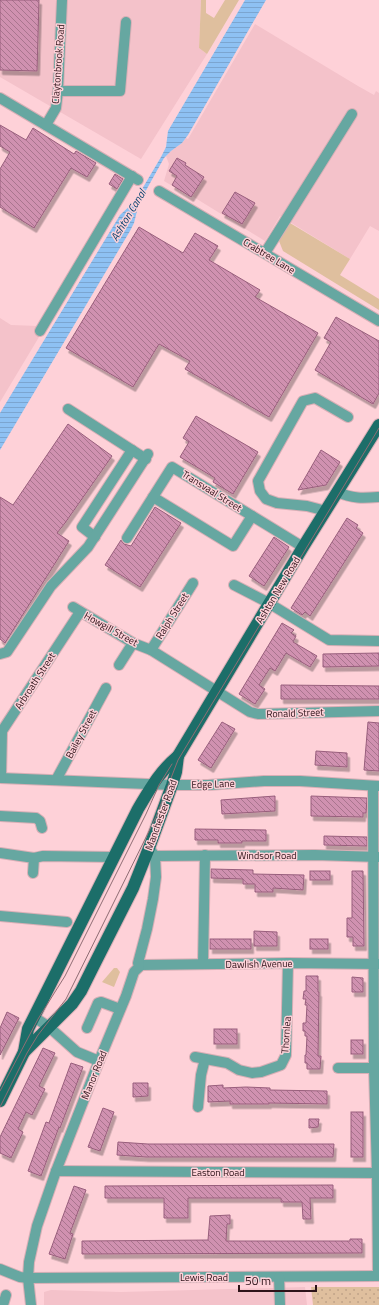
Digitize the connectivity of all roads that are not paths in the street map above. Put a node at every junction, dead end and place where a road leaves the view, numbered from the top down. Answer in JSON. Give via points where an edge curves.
{"nodes":[{"id":1,"x":62,"y":0,"type":"edge"},
{"id":2,"x":126,"y":22,"type":"dead end"},
{"id":3,"x":58,"y":91,"type":"junction"},
{"id":4,"x":0,"y":98,"type":"edge"},
{"id":5,"x":352,"y":114,"type":"dead end"},
{"id":6,"x":46,"y":125,"type":"junction"},
{"id":7,"x":159,"y":191,"type":"dead end"},
{"id":8,"x":265,"y":253,"type":"junction"},
{"id":9,"x":379,"y":321,"type":"edge"},
{"id":10,"x":40,"y":331,"type":"dead end"},
{"id":11,"x":68,"y":409,"type":"dead end"},
{"id":12,"x":348,"y":417,"type":"dead end"},
{"id":13,"x":379,"y":425,"type":"edge"},
{"id":14,"x":132,"y":450,"type":"junction"},
{"id":15,"x":338,"y":492,"type":"junction"},
{"id":16,"x":153,"y":497,"type":"junction"},
{"id":17,"x":379,"y":497,"type":"edge"},
{"id":18,"x":326,"y":512,"type":"junction"},
{"id":19,"x":252,"y":516,"type":"junction"},
{"id":20,"x":95,"y":537,"type":"junction"},
{"id":21,"x":128,"y":538,"type":"dead end"},
{"id":22,"x":303,"y":547,"type":"junction"},
{"id":23,"x":193,"y":583,"type":"dead end"},
{"id":24,"x":234,"y":585,"type":"dead end"},
{"id":25,"x":270,"y":604,"type":"junction"},
{"id":26,"x":77,"y":610,"type":"joint"},
{"id":27,"x":379,"y":641,"type":"edge"},
{"id":28,"x":133,"y":643,"type":"junction"},
{"id":29,"x":151,"y":650,"type":"junction"},
{"id":30,"x":0,"y":654,"type":"edge"},
{"id":31,"x":119,"y":665,"type":"dead end"},
{"id":32,"x":106,"y":688,"type":"dead end"},
{"id":33,"x":216,"y":691,"type":"junction"},
{"id":34,"x":379,"y":711,"type":"edge"},
{"id":35,"x":178,"y":756,"type":"junction"},
{"id":36,"x":0,"y":778,"type":"edge"},
{"id":37,"x":56,"y":780,"type":"junction"},
{"id":38,"x":153,"y":785,"type":"junction"},
{"id":39,"x":172,"y":785,"type":"junction"},
{"id":40,"x":376,"y":786,"type":"edge"},
{"id":41,"x":0,"y":816,"type":"edge"},
{"id":42,"x":42,"y":828,"type":"dead end"},
{"id":43,"x":152,"y":852,"type":"junction"},
{"id":44,"x":0,"y":854,"type":"edge"},
{"id":45,"x":205,"y":855,"type":"junction"},
{"id":46,"x":114,"y":857,"type":"junction"},
{"id":47,"x":376,"y":857,"type":"edge"},
{"id":48,"x":34,"y":858,"type":"junction"},
{"id":49,"x":33,"y":873,"type":"dead end"},
{"id":50,"x":0,"y":916,"type":"edge"},
{"id":51,"x":67,"y":922,"type":"dead end"},
{"id":52,"x":288,"y":963,"type":"junction"},
{"id":53,"x":203,"y":964,"type":"junction"},
{"id":54,"x":376,"y":964,"type":"edge"},
{"id":55,"x":139,"y":967,"type":"junction"},
{"id":56,"x":120,"y":1009,"type":"junction"},
{"id":57,"x":34,"y":1017,"type":"junction"},
{"id":58,"x":49,"y":1027,"type":"junction"},
{"id":59,"x":87,"y":1028,"type":"dead end"},
{"id":60,"x":24,"y":1052,"type":"junction"},
{"id":61,"x":195,"y":1056,"type":"dead end"},
{"id":62,"x":205,"y":1059,"type":"junction"},
{"id":63,"x":99,"y":1061,"type":"junction"},
{"id":64,"x":338,"y":1068,"type":"dead end"},
{"id":65,"x":376,"y":1068,"type":"edge"},
{"id":66,"x":0,"y":1101,"type":"edge"},
{"id":67,"x":198,"y":1107,"type":"dead end"},
{"id":68,"x":56,"y":1171,"type":"junction"},
{"id":69,"x":378,"y":1173,"type":"edge"},
{"id":70,"x":0,"y":1269,"type":"edge"},
{"id":71,"x":378,"y":1276,"type":"edge"},
{"id":72,"x":279,"y":1277,"type":"junction"},
{"id":73,"x":28,"y":1278,"type":"junction"},
{"id":74,"x":32,"y":1305,"type":"edge"},
{"id":75,"x":280,"y":1305,"type":"edge"}],
"edges":[{"from":1,"to":3,"type":"street","name":"Claytonbrook Road"},
{"from":2,"to":3,"type":"street","via":[[120,91]]},
{"from":3,"to":6,"type":"street","name":"Claytonbrook Road","via":[[56,108]]},
{"from":4,"to":6,"type":"street"},
{"from":5,"to":8,"type":"street"},
{"from":6,"to":10,"type":"street","via":[[135,178]]},
{"from":7,"to":8,"type":"street","name":"Crabtree Lane"},
{"from":8,"to":9,"type":"street","name":"Crabtree Lane"},
{"from":11,"to":14,"type":"street"},
{"from":12,"to":18,"type":"street","via":[[315,398],[303,401],[258,481],[260,491],[266,499],[277,503],[308,506]]},
{"from":13,"to":15,"type":"main road","name":"Ashton New Road"},
{"from":14,"to":20,"type":"street","via":[[82,527]]},
{"from":14,"to":20,"type":"street","via":[[147,456]]},
{"from":15,"to":17,"type":"street","via":[[359,498]]},
{"from":15,"to":18,"type":"main road","name":"Ashton New Road"},
{"from":16,"to":19,"type":"street","via":[[232,546]]},
{"from":16,"to":19,"type":"street","name":"Transvaal Street","via":[[172,467]]},
{"from":16,"to":21,"type":"street","name":"Transvaal Street"},
{"from":18,"to":22,"type":"main road","name":"Ashton New Road"},
{"from":19,"to":22,"type":"street","name":"Transvaal Street"},
{"from":20,"to":30,"type":"street","via":[[51,586],[7,652]]},
{"from":22,"to":25,"type":"main road","name":"Ashton New Road"},
{"from":23,"to":29,"type":"street","name":"Ralph Street"},
{"from":24,"to":25,"type":"street"},
{"from":25,"to":27,"type":"street","via":[[328,640]]},
{"from":25,"to":33,"type":"main road","name":"Ashton New Road"},
{"from":26,"to":28,"type":"street","name":"Howgill Street"},
{"from":26,"to":36,"type":"street","name":"Arbroath Street","via":[[2,731]]},
{"from":28,"to":29,"type":"street","name":"Howgill Street"},
{"from":28,"to":31,"type":"street"},
{"from":29,"to":33,"type":"street","name":"Howgill Street"},
{"from":32,"to":37,"type":"street","name":"Bailey Street"},
{"from":33,"to":34,"type":"street","name":"Ronald Street","via":[[250,712],[258,714]]},
{"from":33,"to":35,"type":"main road","name":"Ashton New Road"},
{"from":35,"to":38,"type":"main road","name":"Manchester Road"},
{"from":35,"to":39,"type":"main road","name":"Manchester Road"},
{"from":36,"to":37,"type":"street","name":"Edge Lane"},
{"from":37,"to":38,"type":"street","name":"Edge Lane"},
{"from":38,"to":39,"type":"street","name":"Edge Lane"},
{"from":38,"to":46,"type":"main road","name":"Manchester Road"},
{"from":39,"to":40,"type":"street","name":"Edge Lane","via":[[300,781]]},
{"from":39,"to":43,"type":"main road","name":"Manchester Road"},
{"from":40,"to":47,"type":"street"},
{"from":41,"to":42,"type":"street","via":[[36,818]]},
{"from":43,"to":45,"type":"street","name":"Windsor Road","via":[[173,856]]},
{"from":43,"to":55,"type":"street","name":"Manor Road","via":[[156,877]]},
{"from":43,"to":58,"type":"main road","name":"Manchester Road","via":[[81,991],[68,1009]]},
{"from":44,"to":48,"type":"street"},
{"from":45,"to":47,"type":"street","name":"Windsor Road"},
{"from":45,"to":53,"type":"street"},
{"from":46,"to":48,"type":"street"},
{"from":46,"to":57,"type":"main road","name":"Manchester Road"},
{"from":47,"to":54,"type":"street"},
{"from":48,"to":49,"type":"street"},
{"from":50,"to":51,"type":"street"},
{"from":52,"to":53,"type":"street","name":"Dawlish Avenue"},
{"from":52,"to":54,"type":"street","name":"Dawlish Avenue"},
{"from":52,"to":62,"type":"street","name":"Thornlea","via":[[286,1055],[281,1065],[252,1073]]},
{"from":53,"to":55,"type":"street","name":"Dawlish Avenue"},
{"from":54,"to":65,"type":"street"},
{"from":55,"to":56,"type":"street","name":"Manor Road","via":[[134,972]]},
{"from":56,"to":59,"type":"street","via":[[102,1002],[98,1003]]},
{"from":56,"to":63,"type":"street","name":"Manor Road"},
{"from":57,"to":58,"type":"street"},
{"from":57,"to":60,"type":"main road","name":"Manchester Road","via":[[28,1029]]},
{"from":58,"to":60,"type":"main road","name":"Manchester Road"},
{"from":58,"to":63,"type":"street","via":[[77,1052]]},
{"from":60,"to":66,"type":"main road","name":"Manchester Road"},
{"from":61,"to":62,"type":"street","name":"Thornlea"},
{"from":62,"to":67,"type":"street"},
{"from":63,"to":68,"type":"street","name":"Manor Road"},
{"from":64,"to":65,"type":"street"},
{"from":65,"to":69,"type":"street"},
{"from":68,"to":69,"type":"street","name":"Easton Road"},
{"from":68,"to":73,"type":"street","name":"Manor Road","via":[[37,1226]]},
{"from":69,"to":71,"type":"street"},
{"from":70,"to":73,"type":"street","name":"Lewis Road"},
{"from":71,"to":72,"type":"street","name":"Lewis Road"},
{"from":72,"to":73,"type":"street","name":"Lewis Road"},
{"from":72,"to":75,"type":"street"},
{"from":73,"to":74,"type":"street","name":"Manor Road"}]}
